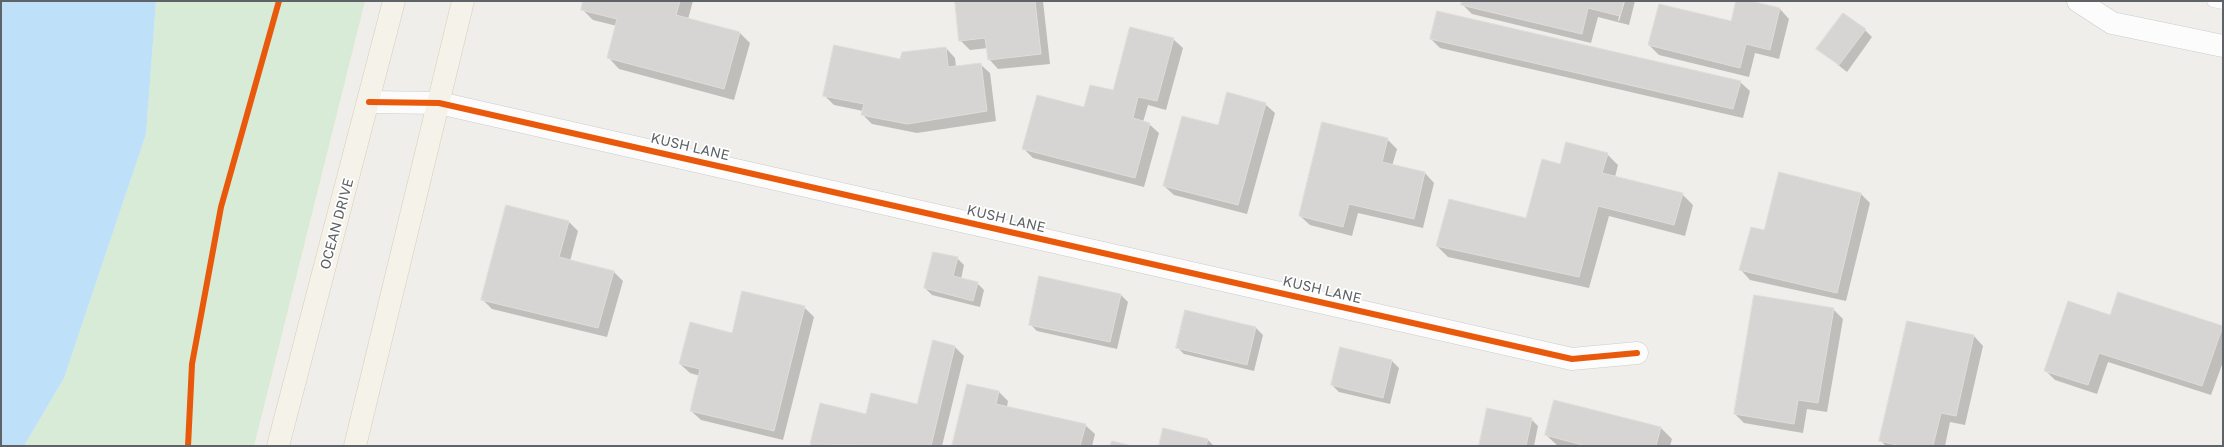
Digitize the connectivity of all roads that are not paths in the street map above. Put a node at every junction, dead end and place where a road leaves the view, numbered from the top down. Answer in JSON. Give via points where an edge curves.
{"nodes":[{"id":1,"x":394,"y":1,"type":"edge"},
{"id":2,"x":463,"y":1,"type":"edge"},
{"id":3,"x":2078,"y":1,"type":"edge"},
{"id":4,"x":2213,"y":1,"type":"edge"},
{"id":5,"x":2223,"y":3,"type":"edge"},
{"id":6,"x":2223,"y":46,"type":"edge"},
{"id":7,"x":369,"y":102,"type":"junction"},
{"id":8,"x":439,"y":103,"type":"junction"},
{"id":9,"x":1637,"y":353,"type":"dead end"},
{"id":10,"x":278,"y":446,"type":"edge"},
{"id":11,"x":355,"y":446,"type":"edge"}],
"edges":[{"from":1,"to":7,"type":"main road","name":"OCEAN DRIVE"},
{"from":2,"to":8,"type":"main road"},
{"from":3,"to":6,"type":"street","via":[[2112,23]]},
{"from":4,"to":5,"type":"lane"},
{"from":7,"to":8,"type":"street","name":"KUSH LANE"},
{"from":7,"to":10,"type":"main road","name":"OCEAN DRIVE"},
{"from":8,"to":9,"type":"street","name":"KUSH LANE","via":[[1572,359]]},
{"from":8,"to":11,"type":"main road"}]}
